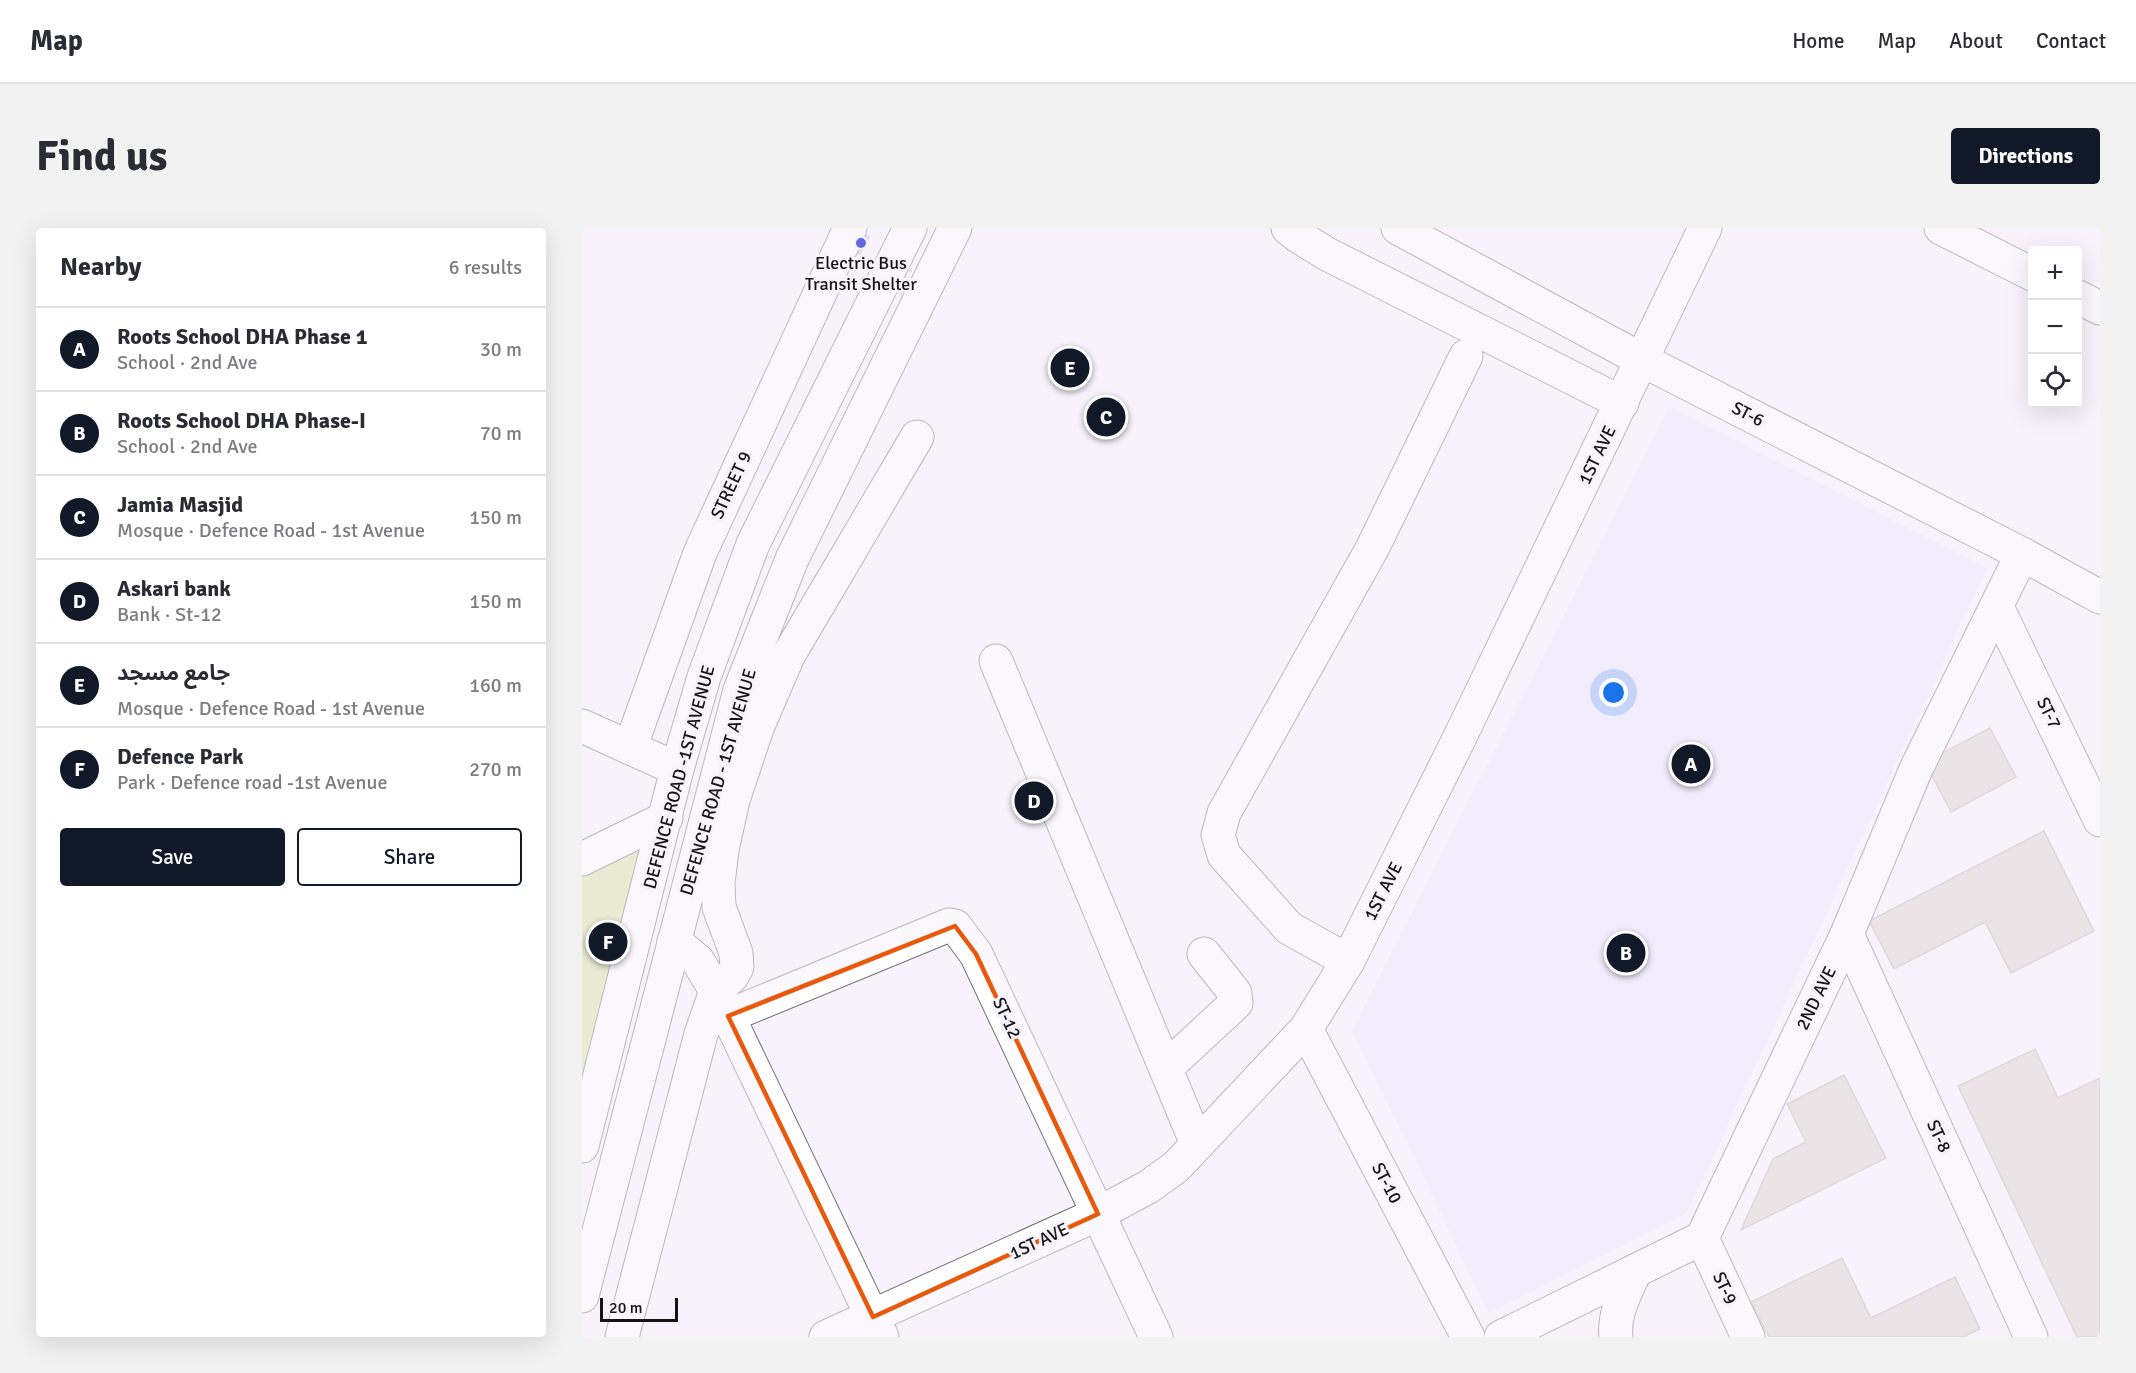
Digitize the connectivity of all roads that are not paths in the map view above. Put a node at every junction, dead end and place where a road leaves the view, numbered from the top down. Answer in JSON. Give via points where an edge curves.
{"nodes":[{"id":1,"x":850,"y":228,"type":"edge"},
{"id":2,"x":910,"y":228,"type":"edge"},
{"id":3,"x":955,"y":228,"type":"edge"},
{"id":4,"x":1288,"y":228,"type":"edge"},
{"id":5,"x":1398,"y":228,"type":"edge"},
{"id":6,"x":1705,"y":228,"type":"edge"},
{"id":7,"x":1941,"y":228,"type":"edge"},
{"id":8,"x":892,"y":261,"type":"junction"},
{"id":9,"x":2028,"y":272,"type":"edge"},
{"id":10,"x":929,"y":280,"type":"junction"},
{"id":11,"x":2082,"y":299,"type":"edge"},
{"id":12,"x":2100,"y":308,"type":"edge"},
{"id":13,"x":1466,"y":356,"type":"dead end"},
{"id":14,"x":1642,"y":360,"type":"junction"},
{"id":15,"x":1622,"y":403,"type":"junction"},
{"id":16,"x":917,"y":437,"type":"dead end"},
{"id":17,"x":2022,"y":554,"type":"junction"},
{"id":18,"x":792,"y":559,"type":"junction"},
{"id":19,"x":836,"y":575,"type":"junction"},
{"id":20,"x":2100,"y":597,"type":"edge"},
{"id":21,"x":1997,"y":607,"type":"junction"},
{"id":22,"x":996,"y":661,"type":"dead end"},
{"id":23,"x":582,"y":726,"type":"edge"},
{"id":24,"x":630,"y":748,"type":"junction"},
{"id":25,"x":677,"y":770,"type":"junction"},
{"id":26,"x":666,"y":818,"type":"junction"},
{"id":27,"x":2100,"y":820,"type":"edge"},
{"id":28,"x":582,"y":859,"type":"edge"},
{"id":29,"x":1847,"y":934,"type":"junction"},
{"id":30,"x":674,"y":941,"type":"junction"},
{"id":31,"x":1204,"y":954,"type":"dead end"},
{"id":32,"x":1348,"y":960,"type":"junction"},
{"id":33,"x":722,"y":1004,"type":"junction"},
{"id":34,"x":1306,"y":1029,"type":"junction"},
{"id":35,"x":1166,"y":1068,"type":"junction"},
{"id":36,"x":1197,"y":1144,"type":"junction"},
{"id":37,"x":582,"y":1146,"type":"edge"},
{"id":38,"x":1098,"y":1214,"type":"junction"},
{"id":39,"x":1702,"y":1238,"type":"junction"},
{"id":40,"x":1635,"y":1271,"type":"junction"},
{"id":41,"x":582,"y":1296,"type":"edge"},
{"id":42,"x":878,"y":1327,"type":"edge"},
{"id":43,"x":622,"y":1337,"type":"edge"},
{"id":44,"x":826,"y":1337,"type":"edge"},
{"id":45,"x":1156,"y":1337,"type":"edge"},
{"id":46,"x":1468,"y":1337,"type":"edge"},
{"id":47,"x":1501,"y":1337,"type":"edge"},
{"id":48,"x":1616,"y":1337,"type":"edge"},
{"id":49,"x":1748,"y":1337,"type":"edge"},
{"id":50,"x":2031,"y":1337,"type":"edge"}],
"edges":[{"from":1,"to":24,"type":"street","name":"STREET 9","via":[[700,553]]},
{"from":2,"to":8,"type":"street","name":"DEFENCE ROAD -1ST AVENUE"},
{"from":3,"to":10,"type":"street","name":"DEFENCE ROAD - 1ST AVENUE"},
{"from":4,"to":15,"type":"street","via":[[1327,254]]},
{"from":5,"to":14,"type":"street","name":"ST-6"},
{"from":6,"to":14,"type":"street","name":"1ST AVE"},
{"from":7,"to":9,"type":"street"},
{"from":8,"to":10,"type":"street"},
{"from":8,"to":25,"type":"street","name":"DEFENCE ROAD -1ST AVENUE","via":[[753,544],[704,677]]},
{"from":10,"to":18,"type":"street","name":"DEFENCE ROAD - 1ST AVENUE"},
{"from":11,"to":12,"type":"street"},
{"from":13,"to":32,"type":"street","via":[[1373,547],[1224,813],[1218,835],[1224,855],[1289,928]]},
{"from":14,"to":15,"type":"street","name":"1ST AVE"},
{"from":14,"to":17,"type":"street","name":"ST-6"},
{"from":15,"to":32,"type":"street","name":"1ST AVE"},
{"from":16,"to":19,"type":"street"},
{"from":17,"to":20,"type":"street","name":"ST-6"},
{"from":17,"to":21,"type":"street","name":"2ND AVE"},
{"from":18,"to":19,"type":"street"},
{"from":18,"to":30,"type":"street","name":"DEFENCE ROAD - 1ST AVENUE","via":[[740,690]]},
{"from":19,"to":33,"type":"street","via":[[788,656],[757,728],[733,800],[718,883],[719,907],[736,953],[737,967]]},
{"from":21,"to":27,"type":"street","name":"ST-7"},
{"from":21,"to":29,"type":"street","name":"2ND AVE","via":[[1916,769]]},
{"from":22,"to":35,"type":"street"},
{"from":23,"to":24,"type":"street"},
{"from":24,"to":25,"type":"street"},
{"from":25,"to":26,"type":"street","name":"DEFENCE ROAD -1ST AVENUE"},
{"from":26,"to":28,"type":"street"},
{"from":26,"to":37,"type":"street","name":"DEFENCE ROAD -1ST AVENUE"},
{"from":29,"to":39,"type":"street","name":"2ND AVE"},
{"from":29,"to":50,"type":"street","name":"ST-8"},
{"from":30,"to":33,"type":"street","via":[[698,961]]},
{"from":30,"to":41,"type":"street","name":"DEFENCE ROAD - 1ST AVENUE"},
{"from":31,"to":35,"type":"street","via":[[1234,993],[1236,1003]]},
{"from":32,"to":34,"type":"street","name":"1ST AVE"},
{"from":33,"to":38,"type":"street","name":"ST-12","via":[[955,926],[976,954]]},
{"from":33,"to":42,"type":"street"},
{"from":33,"to":43,"type":"street","via":[[701,1034]]},
{"from":34,"to":36,"type":"street","name":"1ST AVE"},
{"from":34,"to":46,"type":"street","name":"ST-10"},
{"from":35,"to":36,"type":"street"},
{"from":36,"to":38,"type":"street","name":"1ST AVE","via":[[1176,1167]]},
{"from":38,"to":42,"type":"street","name":"1ST AVE"},
{"from":38,"to":45,"type":"street","name":"ST-12"},
{"from":39,"to":40,"type":"street"},
{"from":39,"to":49,"type":"street","name":"ST-9"},
{"from":40,"to":47,"type":"street"},
{"from":40,"to":48,"type":"street","via":[[1617,1314]]},
{"from":42,"to":44,"type":"street","name":"1ST AVE"}]}
